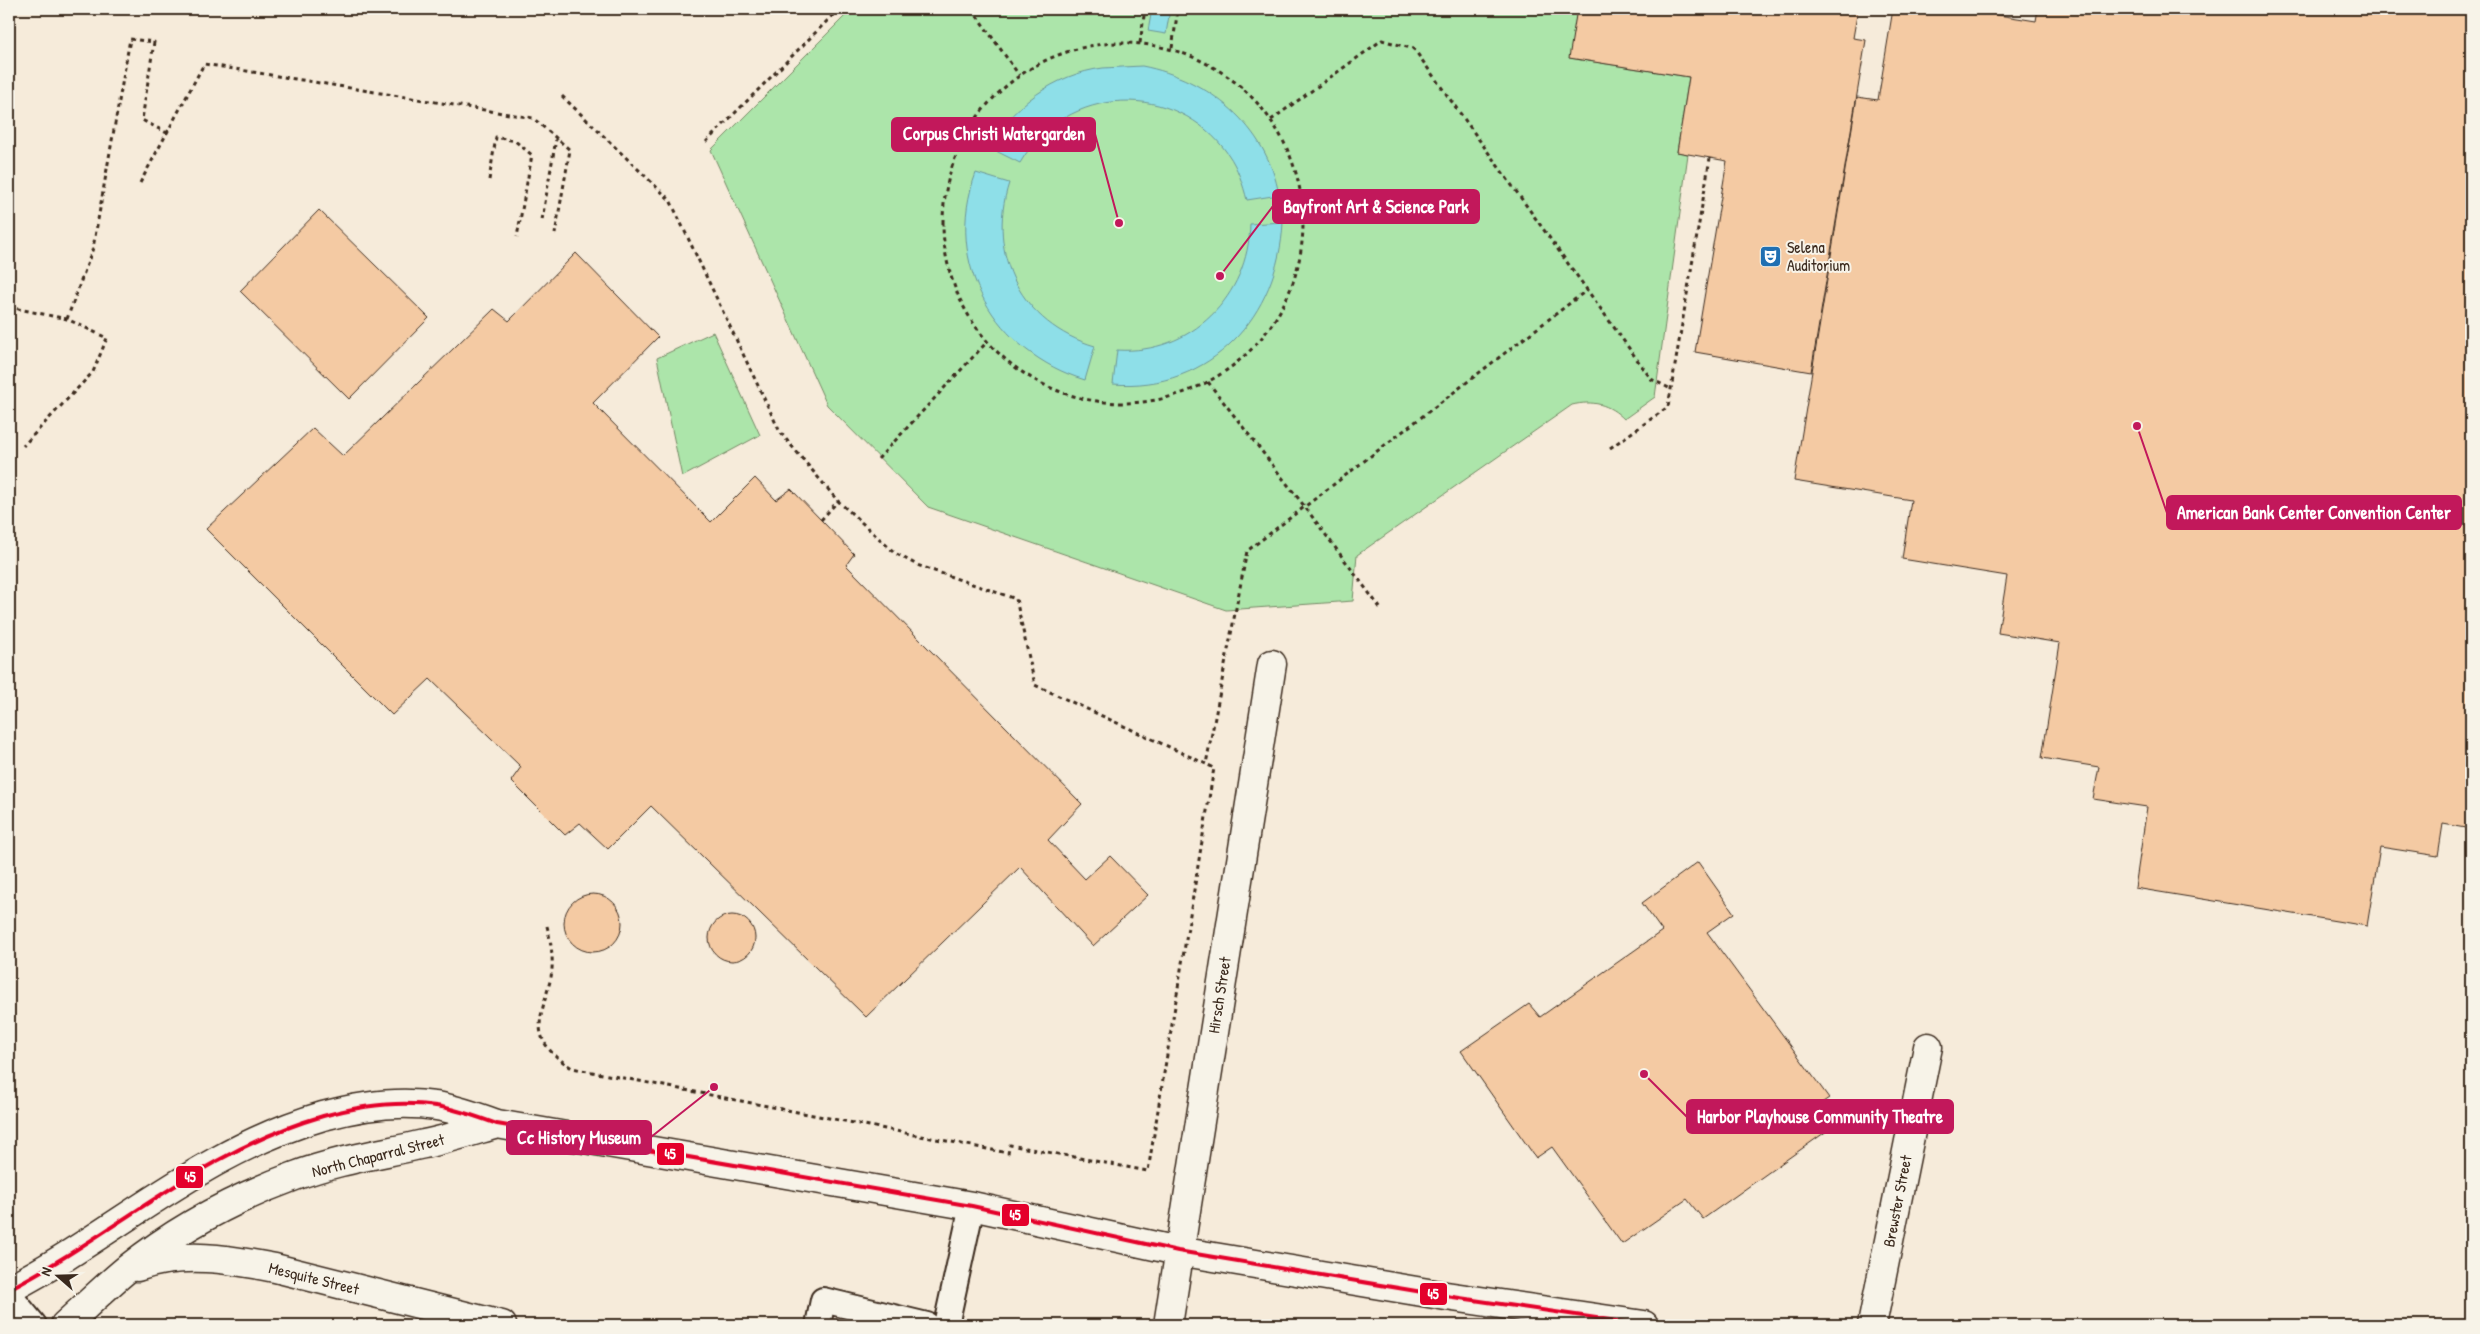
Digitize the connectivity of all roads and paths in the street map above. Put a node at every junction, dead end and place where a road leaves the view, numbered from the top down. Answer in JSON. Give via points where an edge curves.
{"nodes":[{"id":1,"x":839,"y":9,"type":"edge"},
{"id":2,"x":972,"y":9,"type":"edge"},
{"id":3,"x":1145,"y":9,"type":"edge"},
{"id":4,"x":1178,"y":9,"type":"edge"},
{"id":5,"x":1140,"y":42,"type":"junction"},
{"id":6,"x":1172,"y":48,"type":"junction"},
{"id":7,"x":1019,"y":75,"type":"junction"},
{"id":8,"x":562,"y":96,"type":"dead end"},
{"id":9,"x":1271,"y":120,"type":"junction"},
{"id":10,"x":167,"y":134,"type":"junction"},
{"id":11,"x":556,"y":139,"type":"junction"},
{"id":12,"x":706,"y":142,"type":"dead end"},
{"id":13,"x":1710,"y":158,"type":"dead end"},
{"id":14,"x":489,"y":180,"type":"dead end"},
{"id":15,"x":140,"y":183,"type":"dead end"},
{"id":16,"x":542,"y":220,"type":"dead end"},
{"id":17,"x":555,"y":234,"type":"dead end"},
{"id":18,"x":517,"y":237,"type":"dead end"},
{"id":19,"x":1588,"y":290,"type":"junction"},
{"id":20,"x":9,"y":307,"type":"edge"},
{"id":21,"x":67,"y":319,"type":"junction"},
{"id":22,"x":987,"y":342,"type":"junction"},
{"id":23,"x":1208,"y":382,"type":"junction"},
{"id":24,"x":1671,"y":389,"type":"junction"},
{"id":25,"x":23,"y":446,"type":"dead end"},
{"id":26,"x":1610,"y":448,"type":"dead end"},
{"id":27,"x":878,"y":459,"type":"dead end"},
{"id":28,"x":838,"y":501,"type":"junction"},
{"id":29,"x":1305,"y":506,"type":"junction"},
{"id":30,"x":821,"y":520,"type":"dead end"},
{"id":31,"x":1381,"y":609,"type":"dead end"},
{"id":32,"x":1272,"y":664,"type":"dead end"},
{"id":33,"x":1206,"y":764,"type":"junction"},
{"id":34,"x":547,"y":926,"type":"dead end"},
{"id":35,"x":1928,"y":1047,"type":"dead end"},
{"id":36,"x":498,"y":1124,"type":"junction"},
{"id":37,"x":972,"y":1206,"type":"junction"},
{"id":38,"x":1178,"y":1251,"type":"junction"},
{"id":39,"x":124,"y":1272,"type":"junction"},
{"id":40,"x":9,"y":1289,"type":"edge"},
{"id":41,"x":9,"y":1295,"type":"edge"},
{"id":42,"x":34,"y":1325,"type":"edge"},
{"id":43,"x":64,"y":1325,"type":"edge"},
{"id":44,"x":502,"y":1325,"type":"edge"},
{"id":45,"x":818,"y":1325,"type":"edge"},
{"id":46,"x":927,"y":1325,"type":"edge"},
{"id":47,"x":946,"y":1325,"type":"edge"},
{"id":48,"x":1168,"y":1325,"type":"edge"},
{"id":49,"x":1644,"y":1325,"type":"edge"},
{"id":50,"x":1872,"y":1325,"type":"edge"}],
"edges":[{"from":1,"to":12,"type":"path"},
{"from":2,"to":7,"type":"path"},
{"from":3,"to":5,"type":"path"},
{"from":4,"to":6,"type":"path"},
{"from":5,"to":6,"type":"path"},
{"from":5,"to":7,"type":"path","via":[[1106,42],[1075,48]]},
{"from":6,"to":9,"type":"path","via":[[1202,60],[1230,77],[1255,99]]},
{"from":7,"to":22,"type":"path","via":[[991,100],[971,126],[956,156],[946,187],[946,253],[954,285],[968,315]]},
{"from":8,"to":28,"type":"path","via":[[670,200],[780,432]]},
{"from":9,"to":19,"type":"path","via":[[1382,40],[1414,49]]},
{"from":9,"to":23,"type":"path","via":[[1290,154],[1299,187],[1303,221],[1300,254],[1291,287],[1276,317],[1256,344],[1231,367]]},
{"from":10,"to":11,"type":"path","via":[[204,64],[533,118]]},
{"from":10,"to":15,"type":"path"},
{"from":10,"to":21,"type":"path","via":[[142,120],[154,42],[130,39],[93,248]]},
{"from":11,"to":16,"type":"path"},
{"from":11,"to":17,"type":"path","via":[[570,150]]},
{"from":13,"to":24,"type":"path"},
{"from":14,"to":18,"type":"path","via":[[496,137],[515,141],[532,155]]},
{"from":19,"to":24,"type":"path","via":[[1651,379]]},
{"from":19,"to":29,"type":"path"},
{"from":20,"to":21,"type":"path"},
{"from":21,"to":25,"type":"path","via":[[107,338],[93,372]]},
{"from":22,"to":23,"type":"path","via":[[1011,365],[1040,383],[1071,396],[1104,402],[1137,403],[1171,397]]},
{"from":22,"to":27,"type":"path"},
{"from":23,"to":29,"type":"path"},
{"from":24,"to":26,"type":"path","via":[[1668,407]]},
{"from":28,"to":30,"type":"path"},
{"from":28,"to":33,"type":"path","via":[[895,553],[917,565],[1016,599],[1035,686]]},
{"from":29,"to":31,"type":"path"},
{"from":29,"to":33,"type":"path","via":[[1247,551]]},
{"from":32,"to":38,"type":"street","name":"Hirsch Street"},
{"from":33,"to":34,"type":"path","via":[[1214,768],[1148,1171],[1010,1145],[1008,1153],[572,1068],[549,1051],[542,1038],[540,1021],[552,968]]},
{"from":35,"to":50,"type":"street","name":"Brewster Street"},
{"from":36,"to":37,"type":"street","name":"North Chaparral Street"},
{"from":36,"to":39,"type":"street","name":"North Chaparral Street","via":[[296,1175],[203,1218]]},
{"from":36,"to":40,"type":"street","name":"North Chaparral Street","via":[[459,1111],[405,1104],[346,1110],[293,1125],[202,1168],[48,1269]]},
{"from":37,"to":38,"type":"street","name":"North Chaparral Street"},
{"from":37,"to":47,"type":"lane"},
{"from":38,"to":48,"type":"street","name":"Hirsch Street"},
{"from":38,"to":49,"type":"street","name":"North Chaparral Street"},
{"from":39,"to":43,"type":"street","name":"North Chaparral Street"},
{"from":39,"to":44,"type":"street","name":"Mesquite Street","via":[[179,1258],[238,1261]]},
{"from":41,"to":42,"type":"lane"},
{"from":45,"to":46,"type":"lane","via":[[824,1300]]}]}
